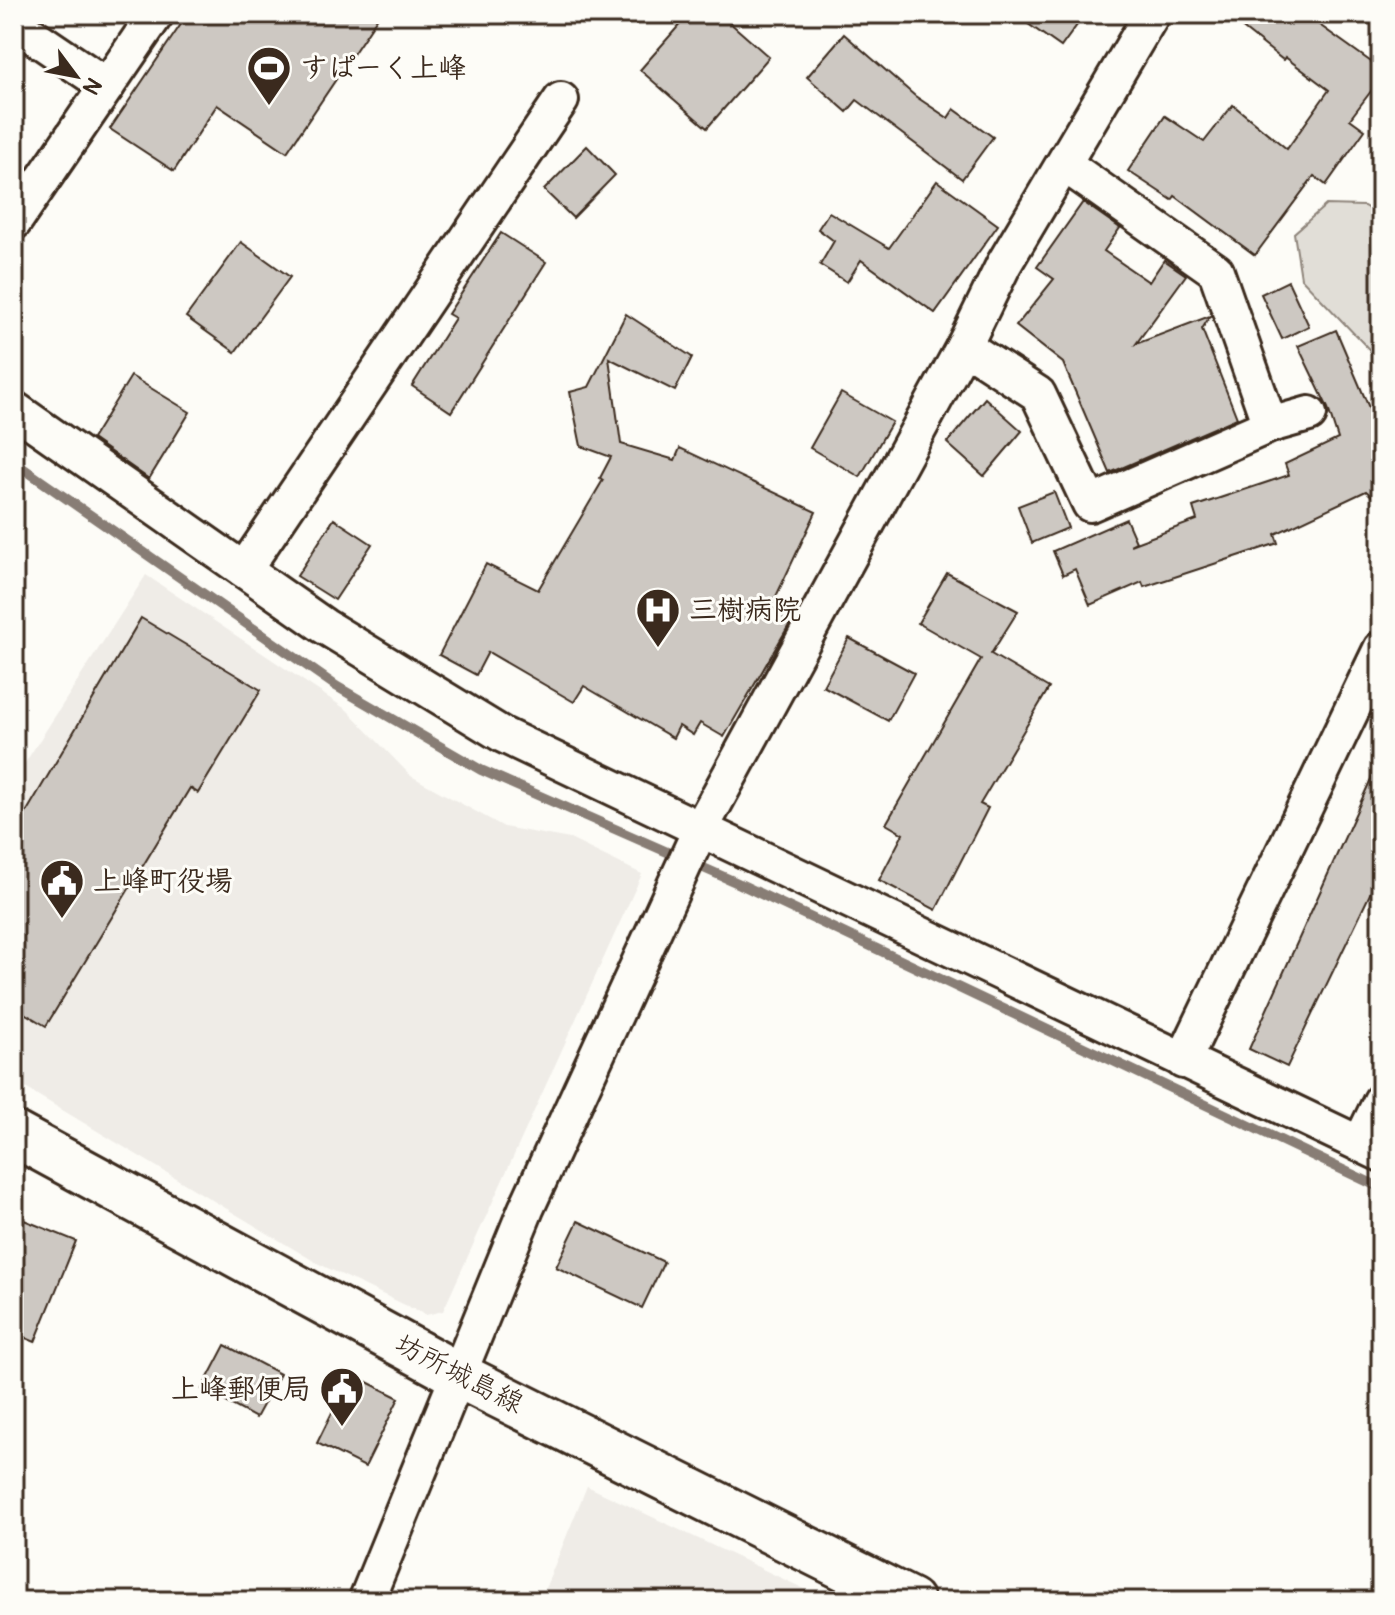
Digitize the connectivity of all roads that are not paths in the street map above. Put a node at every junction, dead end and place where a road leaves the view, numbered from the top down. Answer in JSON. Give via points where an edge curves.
{"nodes":[{"id":1,"x":156,"y":14,"type":"edge"},
{"id":2,"x":1152,"y":14,"type":"edge"},
{"id":3,"x":14,"y":23,"type":"edge"},
{"id":4,"x":107,"y":86,"type":"junction"},
{"id":5,"x":561,"y":100,"type":"dead end"},
{"id":6,"x":1064,"y":164,"type":"junction"},
{"id":7,"x":14,"y":222,"type":"edge"},
{"id":8,"x":964,"y":346,"type":"junction"},
{"id":9,"x":14,"y":409,"type":"edge"},
{"id":10,"x":1309,"y":414,"type":"dead end"},
{"id":11,"x":1270,"y":425,"type":"junction"},
{"id":12,"x":244,"y":570,"type":"junction"},
{"id":13,"x":1381,"y":649,"type":"edge"},
{"id":14,"x":701,"y":828,"type":"junction"},
{"id":15,"x":1183,"y":1061,"type":"junction"},
{"id":16,"x":1381,"y":1101,"type":"edge"},
{"id":17,"x":14,"y":1134,"type":"edge"},
{"id":18,"x":1371,"y":1149,"type":"edge"},
{"id":19,"x":460,"y":1376,"type":"junction"},
{"id":20,"x":366,"y":1601,"type":"edge"},
{"id":21,"x":911,"y":1601,"type":"edge"}],
"edges":[{"from":1,"to":4,"type":"street"},
{"from":2,"to":6,"type":"street"},
{"from":3,"to":4,"type":"street"},
{"from":4,"to":7,"type":"street"},
{"from":5,"to":12,"type":"street"},
{"from":6,"to":8,"type":"street","via":[[1004,264]]},
{"from":6,"to":11,"type":"street","via":[[1216,271]]},
{"from":8,"to":11,"type":"street","via":[[1038,394],[1090,504]]},
{"from":8,"to":14,"type":"street"},
{"from":9,"to":12,"type":"street"},
{"from":10,"to":11,"type":"street"},
{"from":12,"to":14,"type":"street","via":[[324,626],[503,735]]},
{"from":13,"to":15,"type":"street"},
{"from":14,"to":15,"type":"street"},
{"from":14,"to":19,"type":"street","via":[[526,1209]]},
{"from":15,"to":18,"type":"street"},
{"from":16,"to":18,"type":"street"},
{"from":17,"to":19,"type":"main road","name":"坊所城島線"},
{"from":19,"to":20,"type":"street"},
{"from":19,"to":21,"type":"main road","name":"坊所城島線"}]}
